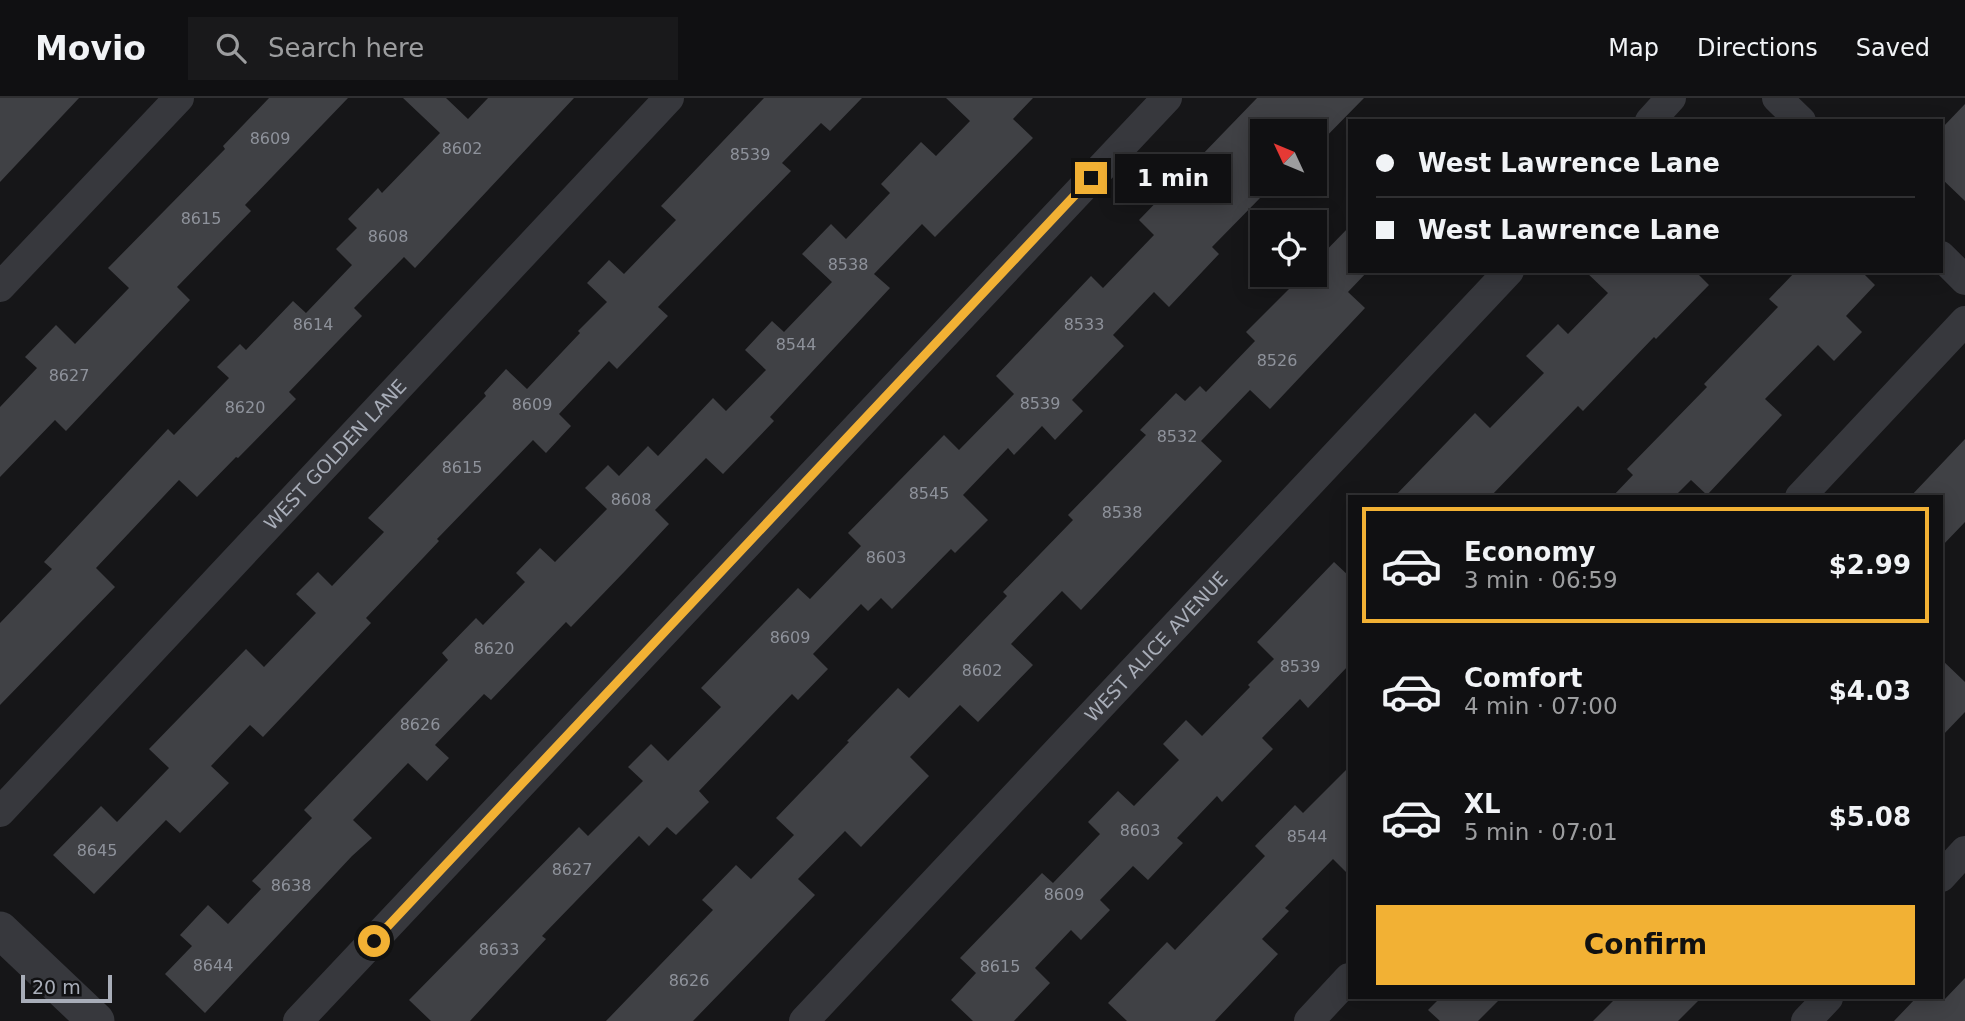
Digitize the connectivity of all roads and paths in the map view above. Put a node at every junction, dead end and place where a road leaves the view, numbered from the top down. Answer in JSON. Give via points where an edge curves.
{"nodes":[{"id":1,"x":179,"y":98,"type":"edge"},
{"id":2,"x":669,"y":98,"type":"edge"},
{"id":3,"x":1167,"y":98,"type":"edge"},
{"id":4,"x":1671,"y":98,"type":"edge"},
{"id":5,"x":1777,"y":98,"type":"edge"},
{"id":6,"x":1652,"y":119,"type":"edge"},
{"id":7,"x":1799,"y":119,"type":"edge"},
{"id":8,"x":1943,"y":258,"type":"edge"},
{"id":9,"x":1507,"y":273,"type":"edge"},
{"id":10,"x":1965,"y":280,"type":"edge"},
{"id":11,"x":0,"y":288,"type":"edge"},
{"id":12,"x":1965,"y":320,"type":"edge"},
{"id":13,"x":1802,"y":495,"type":"edge"},
{"id":14,"x":0,"y":812,"type":"edge"},
{"id":15,"x":1965,"y":851,"type":"edge"},
{"id":16,"x":1943,"y":875,"type":"edge"},
{"id":17,"x":0,"y":930,"type":"edge"},
{"id":18,"x":1348,"y":979,"type":"edge"},
{"id":19,"x":1827,"y":999,"type":"edge"},
{"id":20,"x":96,"y":1021,"type":"edge"},
{"id":21,"x":298,"y":1021,"type":"edge"},
{"id":22,"x":804,"y":1021,"type":"edge"},
{"id":23,"x":1309,"y":1021,"type":"edge"},
{"id":24,"x":1806,"y":1021,"type":"edge"}],
"edges":[{"from":1,"to":11,"type":"street"},
{"from":2,"to":14,"type":"street","name":"WEST GOLDEN LANE"},
{"from":3,"to":21,"type":"street"},
{"from":4,"to":6,"type":"street"},
{"from":5,"to":7,"type":"street"},
{"from":8,"to":10,"type":"street"},
{"from":9,"to":22,"type":"street","name":"WEST ALICE AVENUE"},
{"from":12,"to":13,"type":"street"},
{"from":15,"to":16,"type":"street"},
{"from":17,"to":20,"type":"street"},
{"from":18,"to":23,"type":"street"},
{"from":19,"to":24,"type":"street"}]}
